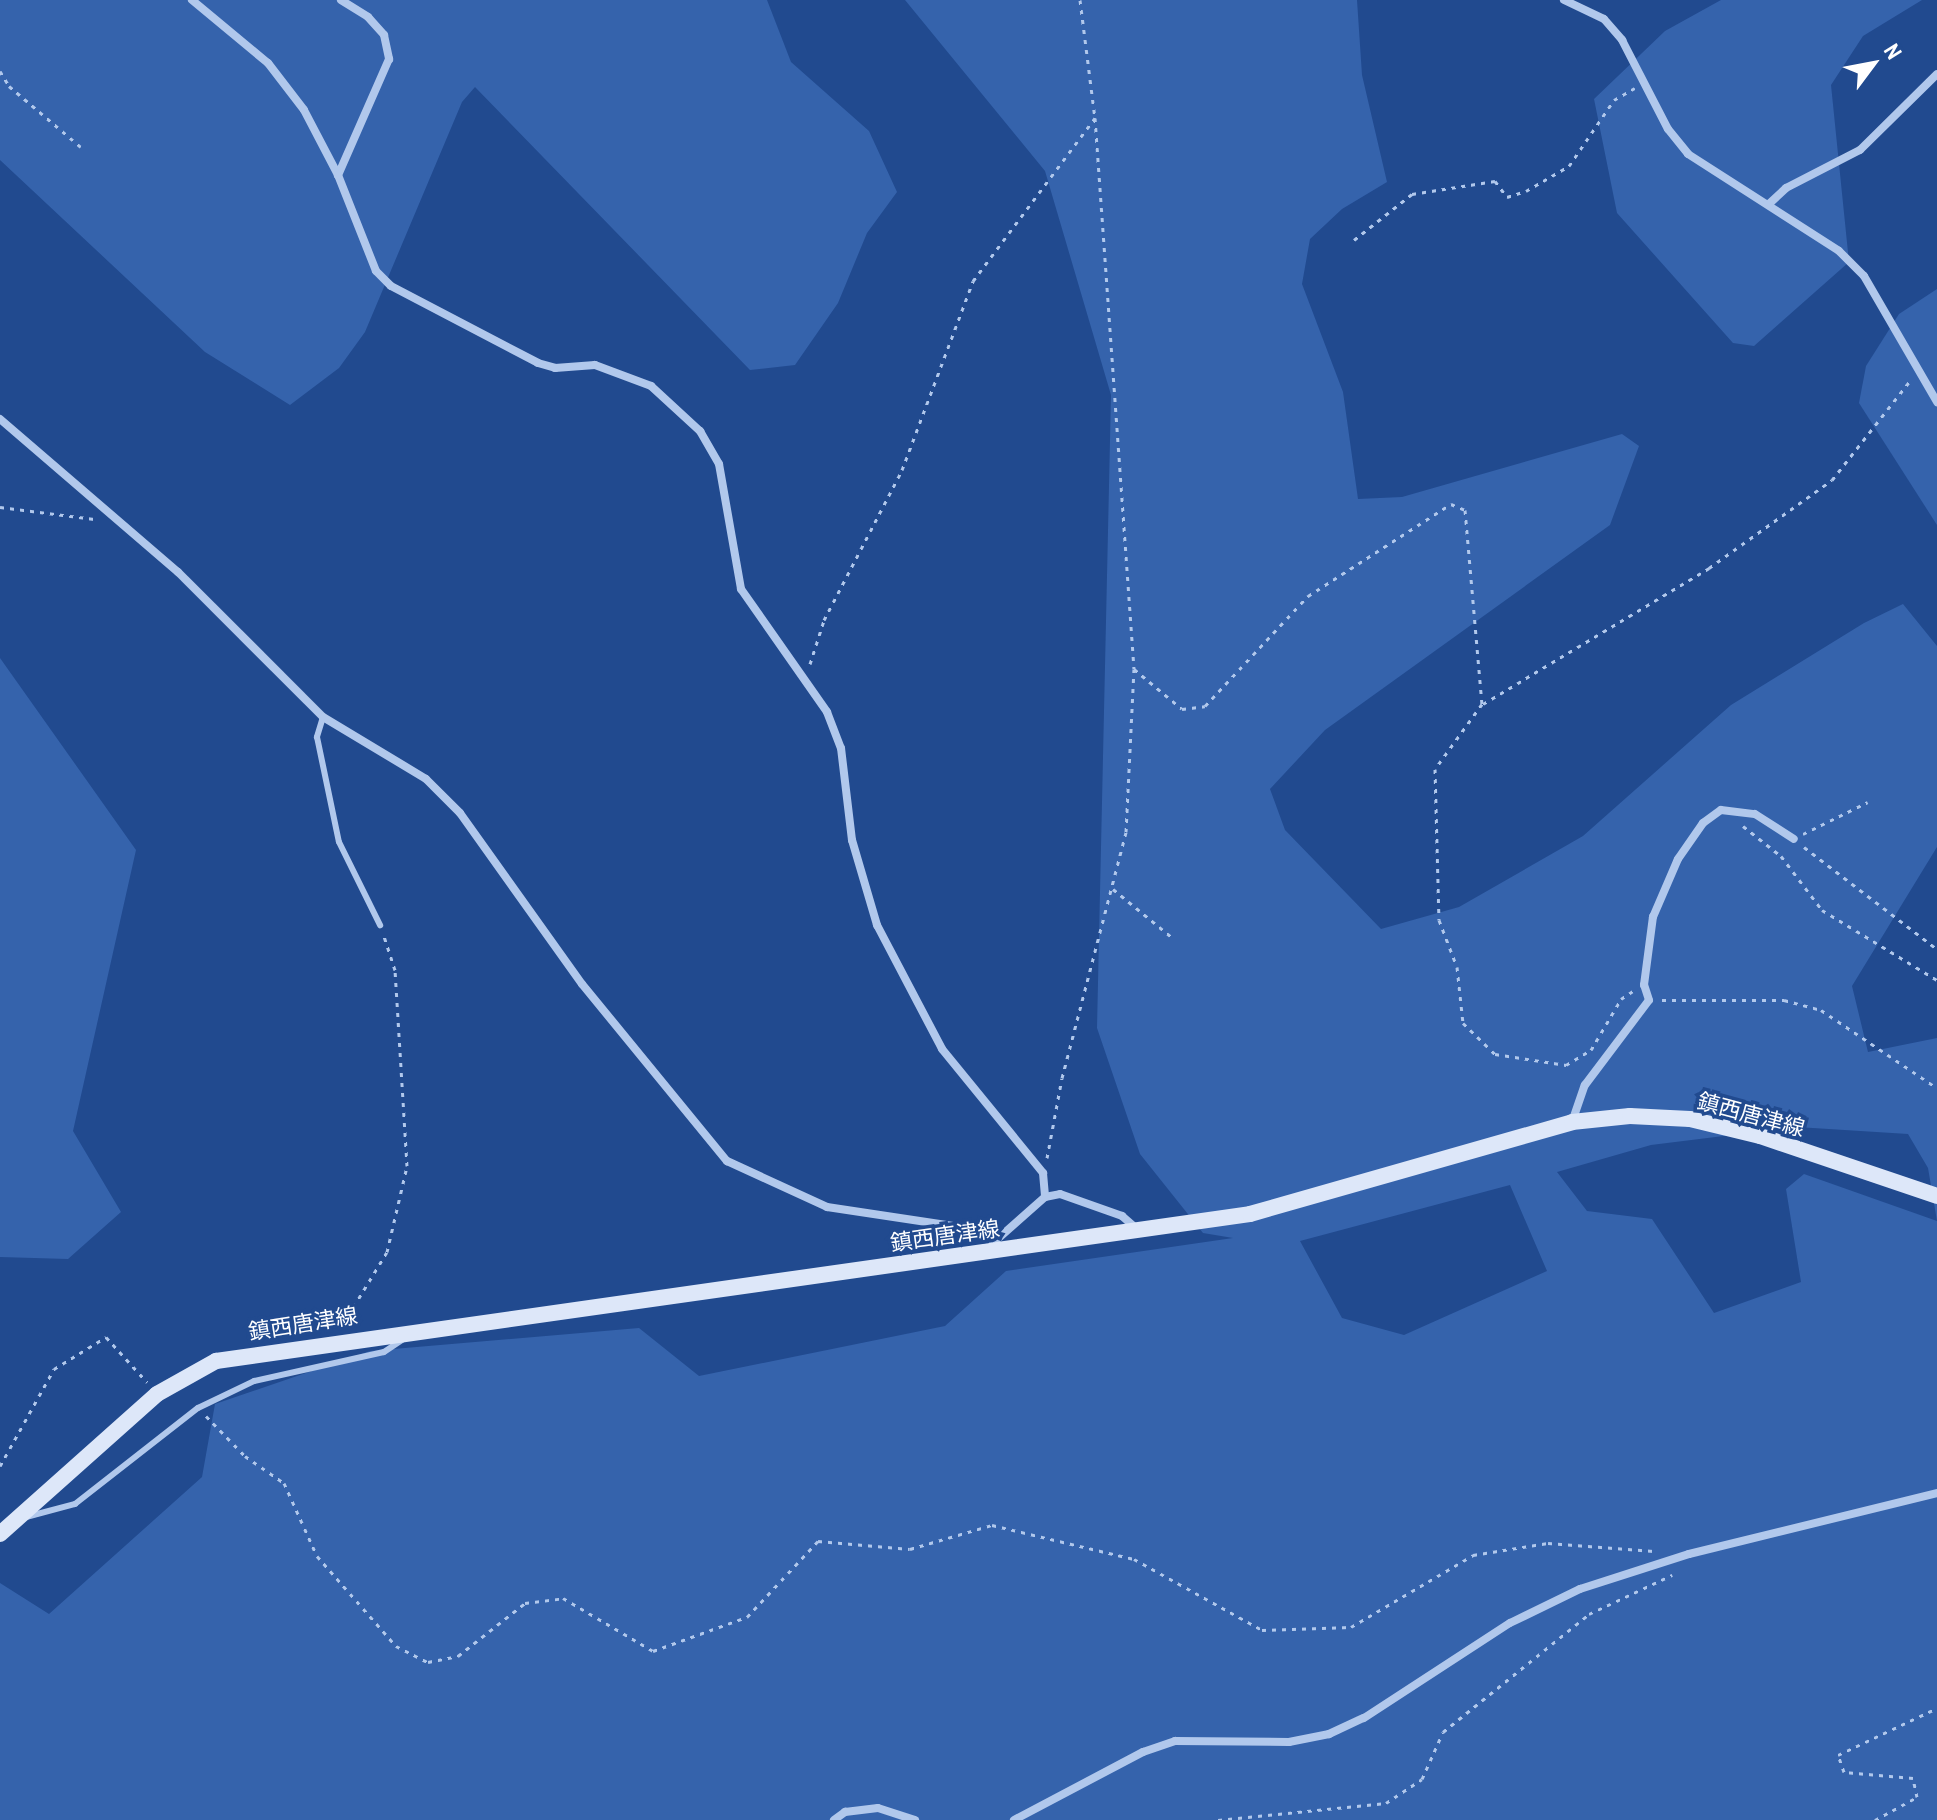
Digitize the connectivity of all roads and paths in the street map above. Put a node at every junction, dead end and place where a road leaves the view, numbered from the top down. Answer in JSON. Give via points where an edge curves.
{"nodes":[{"id":1,"x":192,"y":0,"type":"edge"},
{"id":2,"x":341,"y":0,"type":"edge"},
{"id":3,"x":1080,"y":0,"type":"edge"},
{"id":4,"x":1564,"y":0,"type":"edge"},
{"id":5,"x":0,"y":71,"type":"edge"},
{"id":6,"x":1937,"y":74,"type":"edge"},
{"id":7,"x":1645,"y":82,"type":"junction"},
{"id":8,"x":1095,"y":118,"type":"junction"},
{"id":9,"x":81,"y":147,"type":"dead end"},
{"id":10,"x":338,"y":175,"type":"junction"},
{"id":11,"x":1770,"y":203,"type":"junction"},
{"id":12,"x":1354,"y":240,"type":"dead end"},
{"id":13,"x":1917,"y":373,"type":"junction"},
{"id":14,"x":1937,"y":402,"type":"edge"},
{"id":15,"x":0,"y":419,"type":"edge"},
{"id":16,"x":0,"y":507,"type":"edge"},
{"id":17,"x":117,"y":522,"type":"junction"},
{"id":18,"x":1134,"y":669,"type":"junction"},
{"id":19,"x":805,"y":679,"type":"junction"},
{"id":20,"x":1482,"y":704,"type":"junction"},
{"id":21,"x":323,"y":717,"type":"junction"},
{"id":22,"x":1868,"y":802,"type":"dead end"},
{"id":23,"x":1721,"y":810,"type":"junction"},
{"id":24,"x":1794,"y":839,"type":"junction"},
{"id":25,"x":1113,"y":889,"type":"junction"},
{"id":26,"x":380,"y":925,"type":"joint"},
{"id":27,"x":1174,"y":939,"type":"dead end"},
{"id":28,"x":1937,"y":949,"type":"edge"},
{"id":29,"x":1937,"y":980,"type":"edge"},
{"id":30,"x":1644,"y":985,"type":"junction"},
{"id":31,"x":1649,"y":1000,"type":"junction"},
{"id":32,"x":1937,"y":1088,"type":"edge"},
{"id":33,"x":1572,"y":1122,"type":"junction"},
{"id":34,"x":1043,"y":1173,"type":"junction"},
{"id":35,"x":1937,"y":1196,"type":"edge"},
{"id":36,"x":1045,"y":1197,"type":"junction"},
{"id":37,"x":1141,"y":1232,"type":"junction"},
{"id":38,"x":994,"y":1245,"type":"junction"},
{"id":39,"x":420,"y":1329,"type":"junction"},
{"id":40,"x":320,"y":1343,"type":"junction"},
{"id":41,"x":157,"y":1394,"type":"junction"},
{"id":42,"x":198,"y":1408,"type":"junction"},
{"id":43,"x":0,"y":1466,"type":"edge"},
{"id":44,"x":1937,"y":1493,"type":"edge"},
{"id":45,"x":17,"y":1520,"type":"junction"},
{"id":46,"x":0,"y":1534,"type":"edge"},
{"id":47,"x":1658,"y":1551,"type":"dead end"},
{"id":48,"x":1689,"y":1554,"type":"junction"},
{"id":49,"x":1937,"y":1708,"type":"edge"},
{"id":50,"x":834,"y":1820,"type":"edge"},
{"id":51,"x":915,"y":1820,"type":"edge"},
{"id":52,"x":1014,"y":1820,"type":"edge"},
{"id":53,"x":1218,"y":1820,"type":"edge"},
{"id":54,"x":1875,"y":1820,"type":"edge"}],
"edges":[{"from":1,"to":10,"type":"street","via":[[268,63],[304,110]]},
{"from":2,"to":10,"type":"street","via":[[384,35],[389,59]]},
{"from":3,"to":8,"type":"path"},
{"from":4,"to":7,"type":"street","via":[[1604,19]]},
{"from":5,"to":9,"type":"path","via":[[9,86]]},
{"from":6,"to":11,"type":"street","via":[[1860,150],[1786,188]]},
{"from":7,"to":11,"type":"street","via":[[1688,154]]},
{"from":7,"to":12,"type":"path","via":[[1614,100],[1569,166],[1526,191],[1507,197],[1495,181],[1412,194]]},
{"from":8,"to":18,"type":"path"},
{"from":8,"to":19,"type":"path","via":[[973,281],[902,470],[824,620]]},
{"from":10,"to":19,"type":"street","via":[[358,235],[376,271],[391,286],[538,363],[621,372],[651,386],[700,431],[719,464],[741,589]]},
{"from":11,"to":13,"type":"street","via":[[1839,251],[1864,276]]},
{"from":13,"to":14,"type":"street"},
{"from":13,"to":20,"type":"path","via":[[1832,480],[1709,568]]},
{"from":15,"to":17,"type":"street"},
{"from":16,"to":17,"type":"path"},
{"from":17,"to":21,"type":"street","via":[[178,572]]},
{"from":18,"to":20,"type":"path","via":[[1182,709],[1205,706],[1308,596],[1451,504],[1465,510]]},
{"from":18,"to":25,"type":"path","via":[[1130,794]]},
{"from":19,"to":34,"type":"street","via":[[827,712],[841,748],[852,840],[877,925],[942,1049]]},
{"from":20,"to":30,"type":"path","via":[[1435,769],[1439,920],[1457,967],[1463,1023],[1495,1054],[1566,1065],[1591,1050],[1621,999]]},
{"from":21,"to":26,"type":"lane","via":[[317,737],[339,842]]},
{"from":21,"to":38,"type":"street","via":[[426,779],[460,813],[582,984],[727,1161],[827,1207],[986,1231]]},
{"from":22,"to":24,"type":"path"},
{"from":23,"to":24,"type":"street","via":[[1755,814]]},
{"from":23,"to":29,"type":"path","via":[[1781,856],[1822,910]]},
{"from":23,"to":30,"type":"street","via":[[1703,823],[1678,859],[1653,917]]},
{"from":24,"to":28,"type":"path"},
{"from":25,"to":27,"type":"path"},
{"from":25,"to":34,"type":"path","via":[[1062,1078]]},
{"from":26,"to":40,"type":"path","via":[[395,970],[407,1166],[387,1252],[342,1327]]},
{"from":30,"to":31,"type":"street"},
{"from":31,"to":32,"type":"path","via":[[1784,1000],[1821,1010]]},
{"from":31,"to":33,"type":"street","via":[[1585,1085]]},
{"from":33,"to":35,"type":"main road","name":"鎮西唐津線","via":[[1630,1116],[1690,1119],[1760,1136]]},
{"from":33,"to":37,"type":"main road","name":"鎮西唐津線","via":[[1250,1214]]},
{"from":34,"to":36,"type":"street"},
{"from":36,"to":37,"type":"street","via":[[1060,1194],[1122,1216]]},
{"from":36,"to":38,"type":"street"},
{"from":37,"to":38,"type":"main road","name":"鎮西唐津線"},
{"from":38,"to":39,"type":"main road","name":"鎮西唐津線"},
{"from":39,"to":40,"type":"main road","name":"鎮西唐津線"},
{"from":39,"to":42,"type":"lane","via":[[384,1352],[254,1381]]},
{"from":40,"to":41,"type":"main road","name":"鎮西唐津線","via":[[216,1361]]},
{"from":41,"to":43,"type":"path","via":[[106,1337],[54,1369]]},
{"from":41,"to":45,"type":"main road","name":"鎮西唐津線"},
{"from":42,"to":45,"type":"lane","via":[[75,1504]]},
{"from":42,"to":47,"type":"path","via":[[245,1456],[284,1483],[317,1556],[396,1646],[428,1662],[458,1656],[525,1603],[563,1598],[653,1651],[747,1617],[818,1541],[910,1549],[992,1525],[1134,1559],[1262,1630],[1351,1627],[1473,1555],[1548,1543]]},
{"from":44,"to":48,"type":"street"},
{"from":45,"to":46,"type":"main road","name":"鎮西唐津線"},
{"from":48,"to":52,"type":"street","via":[[1580,1589],[1510,1623],[1364,1718],[1329,1734],[1289,1742],[1175,1741],[1143,1752]]},
{"from":48,"to":53,"type":"path","via":[[1680,1571],[1589,1614],[1443,1732],[1422,1779],[1386,1803]]},
{"from":49,"to":54,"type":"path","via":[[1838,1755],[1844,1772],[1913,1778],[1917,1797]]},
{"from":50,"to":51,"type":"street","via":[[845,1812],[878,1808]]}]}
